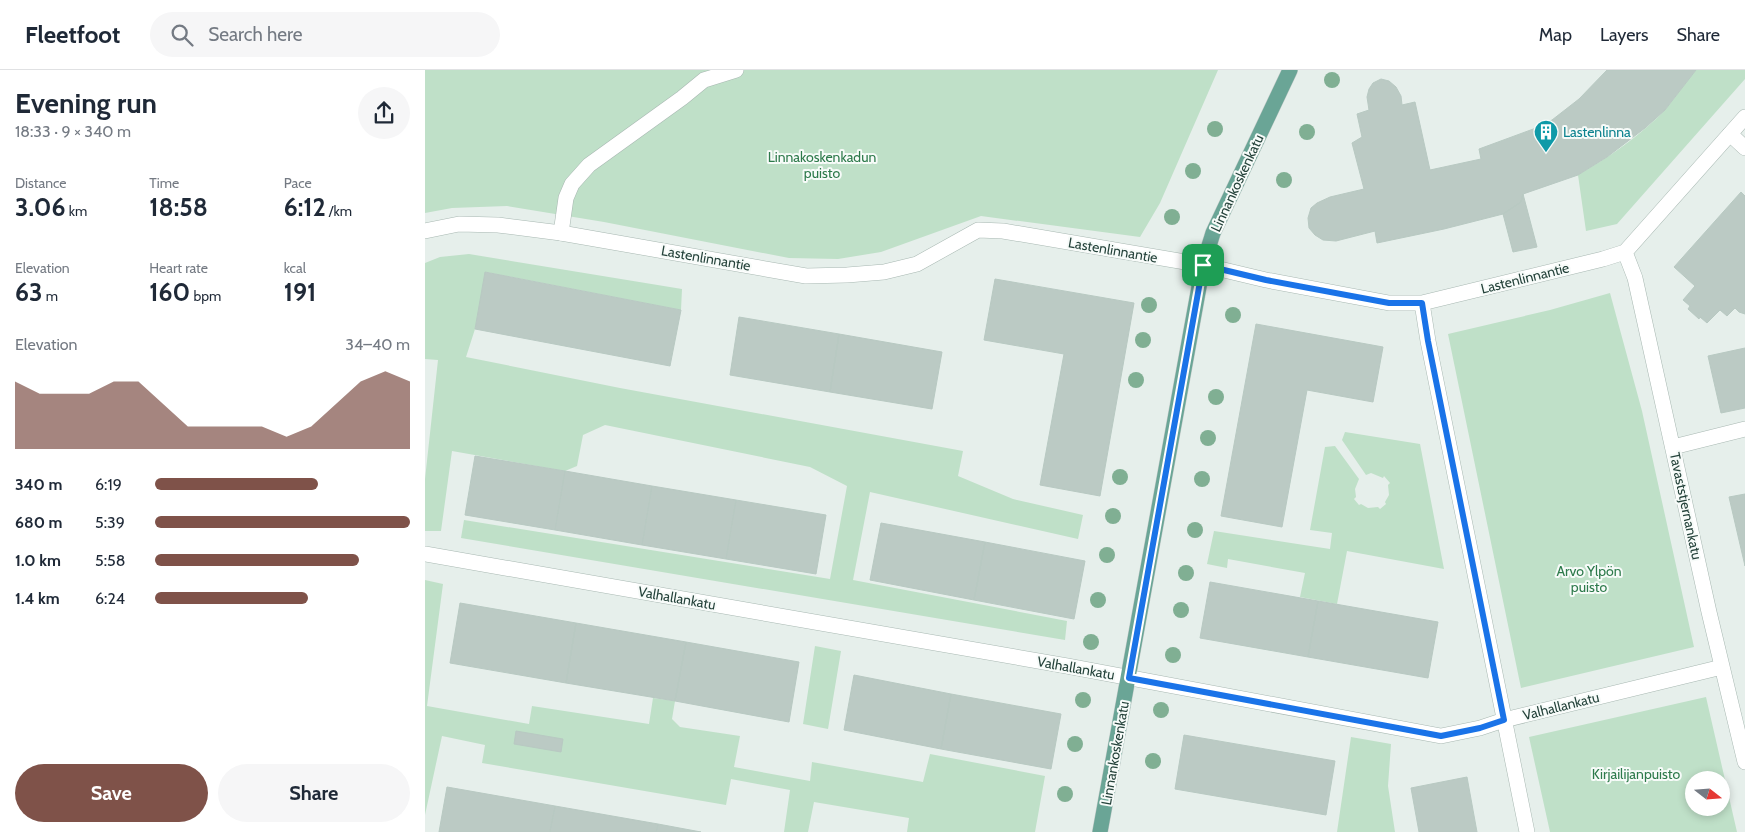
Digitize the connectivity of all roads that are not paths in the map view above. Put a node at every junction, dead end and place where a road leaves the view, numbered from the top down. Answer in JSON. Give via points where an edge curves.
{"nodes":[{"id":1,"x":736,"y":70,"type":"edge"},
{"id":2,"x":1290,"y":70,"type":"edge"},
{"id":3,"x":703,"y":75,"type":"edge"},
{"id":4,"x":1745,"y":117,"type":"edge"},
{"id":5,"x":1730,"y":134,"type":"junction"},
{"id":6,"x":1745,"y":148,"type":"edge"},
{"id":7,"x":425,"y":231,"type":"edge"},
{"id":8,"x":561,"y":233,"type":"junction"},
{"id":9,"x":1625,"y":252,"type":"junction"},
{"id":10,"x":1203,"y":265,"type":"junction"},
{"id":11,"x":1422,"y":303,"type":"junction"},
{"id":12,"x":1745,"y":429,"type":"edge"},
{"id":13,"x":1673,"y":447,"type":"junction"},
{"id":14,"x":425,"y":554,"type":"edge"},
{"id":15,"x":1722,"y":667,"type":"junction"},
{"id":16,"x":1129,"y":678,"type":"junction"},
{"id":17,"x":1504,"y":720,"type":"junction"},
{"id":18,"x":1745,"y":762,"type":"edge"},
{"id":19,"x":1100,"y":832,"type":"edge"},
{"id":20,"x":1527,"y":832,"type":"edge"}],
"edges":[{"from":1,"to":3,"type":"street"},
{"from":2,"to":10,"type":"main road","name":"Linnankoskenkatu","via":[[1213,233]]},
{"from":3,"to":8,"type":"street","via":[[682,98],[589,165],[572,184],[566,198]]},
{"from":4,"to":5,"type":"street"},
{"from":5,"to":6,"type":"street"},
{"from":5,"to":9,"type":"street"},
{"from":7,"to":8,"type":"street","name":"Lastenlinnantie","via":[[459,224],[499,225]]},
{"from":8,"to":10,"type":"street","name":"Lastenlinnantie","via":[[806,276],[847,276],[917,264],[977,230],[1003,231]]},
{"from":9,"to":11,"type":"street","name":"Lastenlinnantie"},
{"from":9,"to":13,"type":"street","name":"Tavaststjernankatu","via":[[1635,278]]},
{"from":10,"to":11,"type":"street","name":"Lastenlinnantie","via":[[1389,303]]},
{"from":10,"to":16,"type":"main road","name":"Linnankoskenkatu"},
{"from":11,"to":17,"type":"street"},
{"from":12,"to":13,"type":"street"},
{"from":13,"to":15,"type":"street","name":"Tavaststjernankatu"},
{"from":14,"to":16,"type":"street","name":"Valhallankatu"},
{"from":15,"to":17,"type":"street","name":"Valhallankatu"},
{"from":15,"to":18,"type":"street","name":"Tavaststjernankatu"},
{"from":16,"to":17,"type":"street","name":"Valhallankatu","via":[[1441,736],[1476,730]]},
{"from":16,"to":19,"type":"main road","name":"Linnankoskenkatu"},
{"from":17,"to":20,"type":"street"}]}
